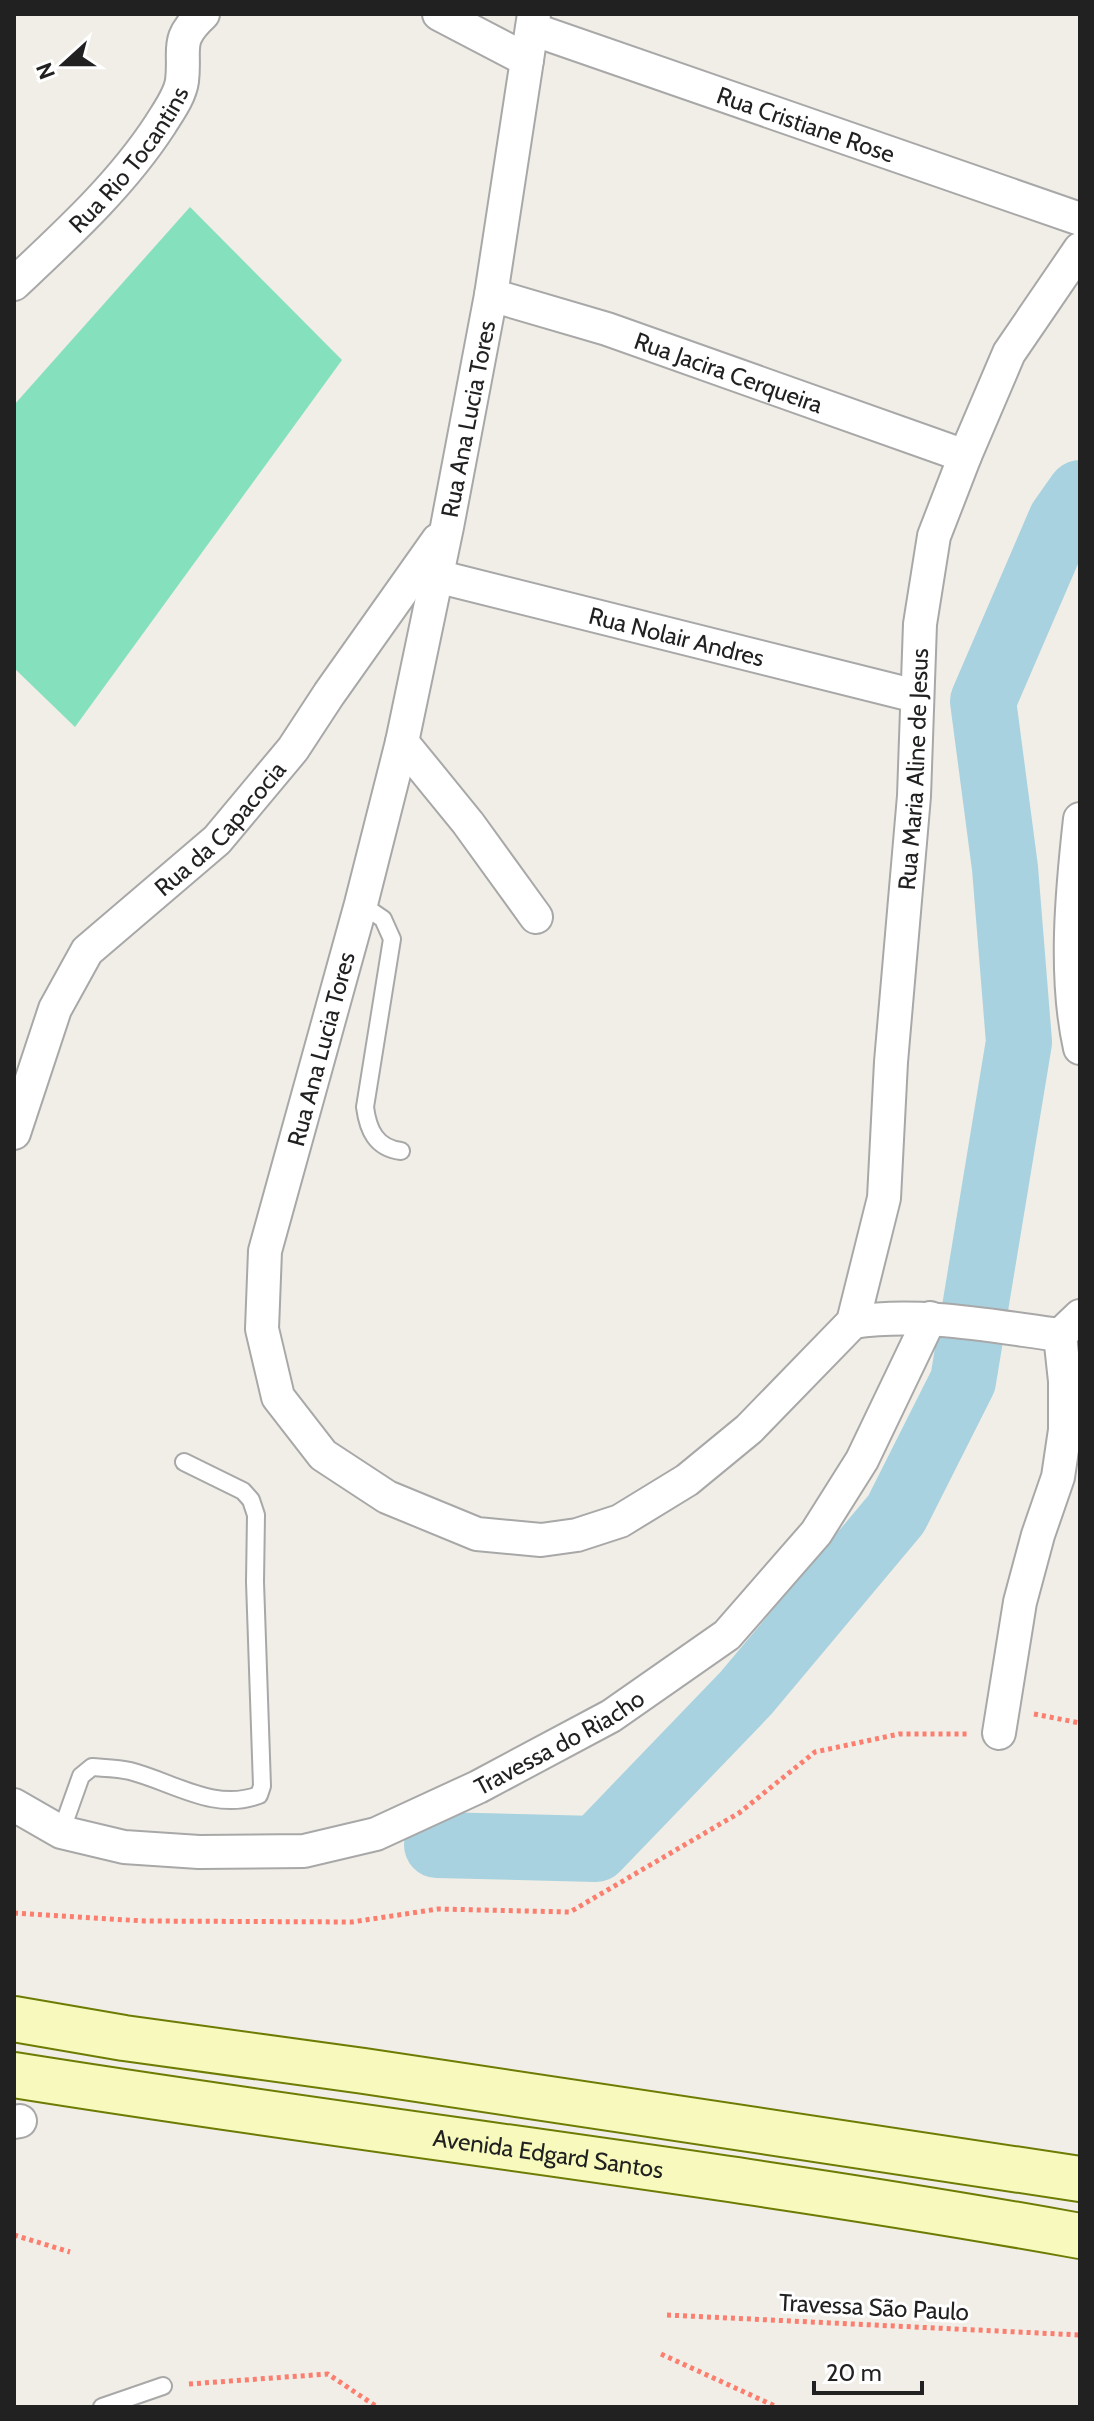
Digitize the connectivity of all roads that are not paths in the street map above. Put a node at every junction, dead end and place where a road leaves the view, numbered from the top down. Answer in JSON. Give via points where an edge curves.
{"nodes":[{"id":1,"x":203,"y":14,"type":"edge"},
{"id":2,"x":439,"y":14,"type":"edge"},
{"id":3,"x":531,"y":34,"type":"edge"},
{"id":4,"x":1080,"y":219,"type":"edge"},
{"id":5,"x":1080,"y":249,"type":"edge"},
{"id":6,"x":14,"y":284,"type":"edge"},
{"id":7,"x":491,"y":295,"type":"junction"},
{"id":8,"x":965,"y":456,"type":"junction"},
{"id":9,"x":447,"y":527,"type":"junction"},
{"id":10,"x":436,"y":576,"type":"junction"},
{"id":11,"x":916,"y":696,"type":"junction"},
{"id":12,"x":402,"y":742,"type":"junction"},
{"id":13,"x":1079,"y":835,"type":"edge"},
{"id":14,"x":361,"y":904,"type":"junction"},
{"id":15,"x":536,"y":917,"type":"dead end"},
{"id":16,"x":1080,"y":1048,"type":"edge"},
{"id":17,"x":14,"y":1133,"type":"edge"},
{"id":18,"x":401,"y":1151,"type":"dead end"},
{"id":19,"x":930,"y":1318,"type":"junction"},
{"id":20,"x":853,"y":1322,"type":"junction"},
{"id":21,"x":1070,"y":1326,"type":"edge"},
{"id":22,"x":184,"y":1462,"type":"dead end"},
{"id":23,"x":999,"y":1733,"type":"road end"},
{"id":24,"x":14,"y":1805,"type":"edge"},
{"id":25,"x":61,"y":1832,"type":"junction"},
{"id":26,"x":14,"y":2019,"type":"edge"},
{"id":27,"x":14,"y":2075,"type":"edge"},
{"id":28,"x":1080,"y":2179,"type":"edge"},
{"id":29,"x":1080,"y":2236,"type":"edge"},
{"id":30,"x":163,"y":2386,"type":"road end"},
{"id":31,"x":102,"y":2407,"type":"edge"}],
"edges":[{"from":1,"to":6,"type":"street","name":"Rua Rio Tocantins","via":[[184,35],[182,83],[159,127],[77,224]]},
{"from":2,"to":3,"type":"street"},
{"from":3,"to":4,"type":"street","name":"Rua Cristiane Rose"},
{"from":3,"to":7,"type":"street","name":"Rua Ana Lucia Tores"},
{"from":5,"to":8,"type":"street","name":"Rua Maria Aline de Jesus","via":[[1009,353]]},
{"from":7,"to":8,"type":"street","name":"Rua Jacira Cerqueira","via":[[607,329]]},
{"from":7,"to":9,"type":"street","name":"Rua Ana Lucia Tores"},
{"from":8,"to":11,"type":"street","name":"Rua Maria Aline de Jesus","via":[[934,536],[920,624]]},
{"from":9,"to":10,"type":"street","name":"Rua Ana Lucia Tores"},
{"from":9,"to":17,"type":"street","name":"Rua da Capacocia","via":[[293,749],[217,840],[87,951],[55,1009]]},
{"from":10,"to":11,"type":"street","name":"Rua Nolair Andres"},
{"from":10,"to":12,"type":"street","name":"Rua Ana Lucia Tores"},
{"from":11,"to":20,"type":"street","name":"Rua Maria Aline de Jesus","via":[[914,796],[884,1198]]},
{"from":12,"to":14,"type":"street","name":"Rua Ana Lucia Tores"},
{"from":12,"to":15,"type":"street"},
{"from":13,"to":16,"type":"street","via":[[1071,958]]},
{"from":14,"to":18,"type":"lane","via":[[383,919],[392,939],[367,1121],[379,1143]]},
{"from":14,"to":20,"type":"street","name":"Rua Ana Lucia Tores","via":[[265,1251],[262,1329],[278,1397],[323,1455],[387,1497],[477,1534],[541,1540],[577,1535],[620,1521],[687,1480],[749,1429]]},
{"from":19,"to":20,"type":"street"},
{"from":19,"to":21,"type":"street"},
{"from":19,"to":25,"type":"street","name":"Travessa do Riacho","via":[[862,1460],[816,1533],[727,1635],[611,1716],[376,1834],[304,1851],[124,1847]]},
{"from":21,"to":23,"type":"street","via":[[1058,1477],[1020,1602]]},
{"from":22,"to":25,"type":"lane","via":[[243,1491],[256,1515],[262,1786],[259,1795],[224,1801],[128,1770],[92,1767],[81,1776]]},
{"from":24,"to":25,"type":"street","name":"Travessa do Riacho"},
{"from":26,"to":28,"type":"main road"},
{"from":27,"to":29,"type":"main road","name":"Avenida Edgard Santos","via":[[840,2195]]},
{"from":30,"to":31,"type":"lane"}]}
